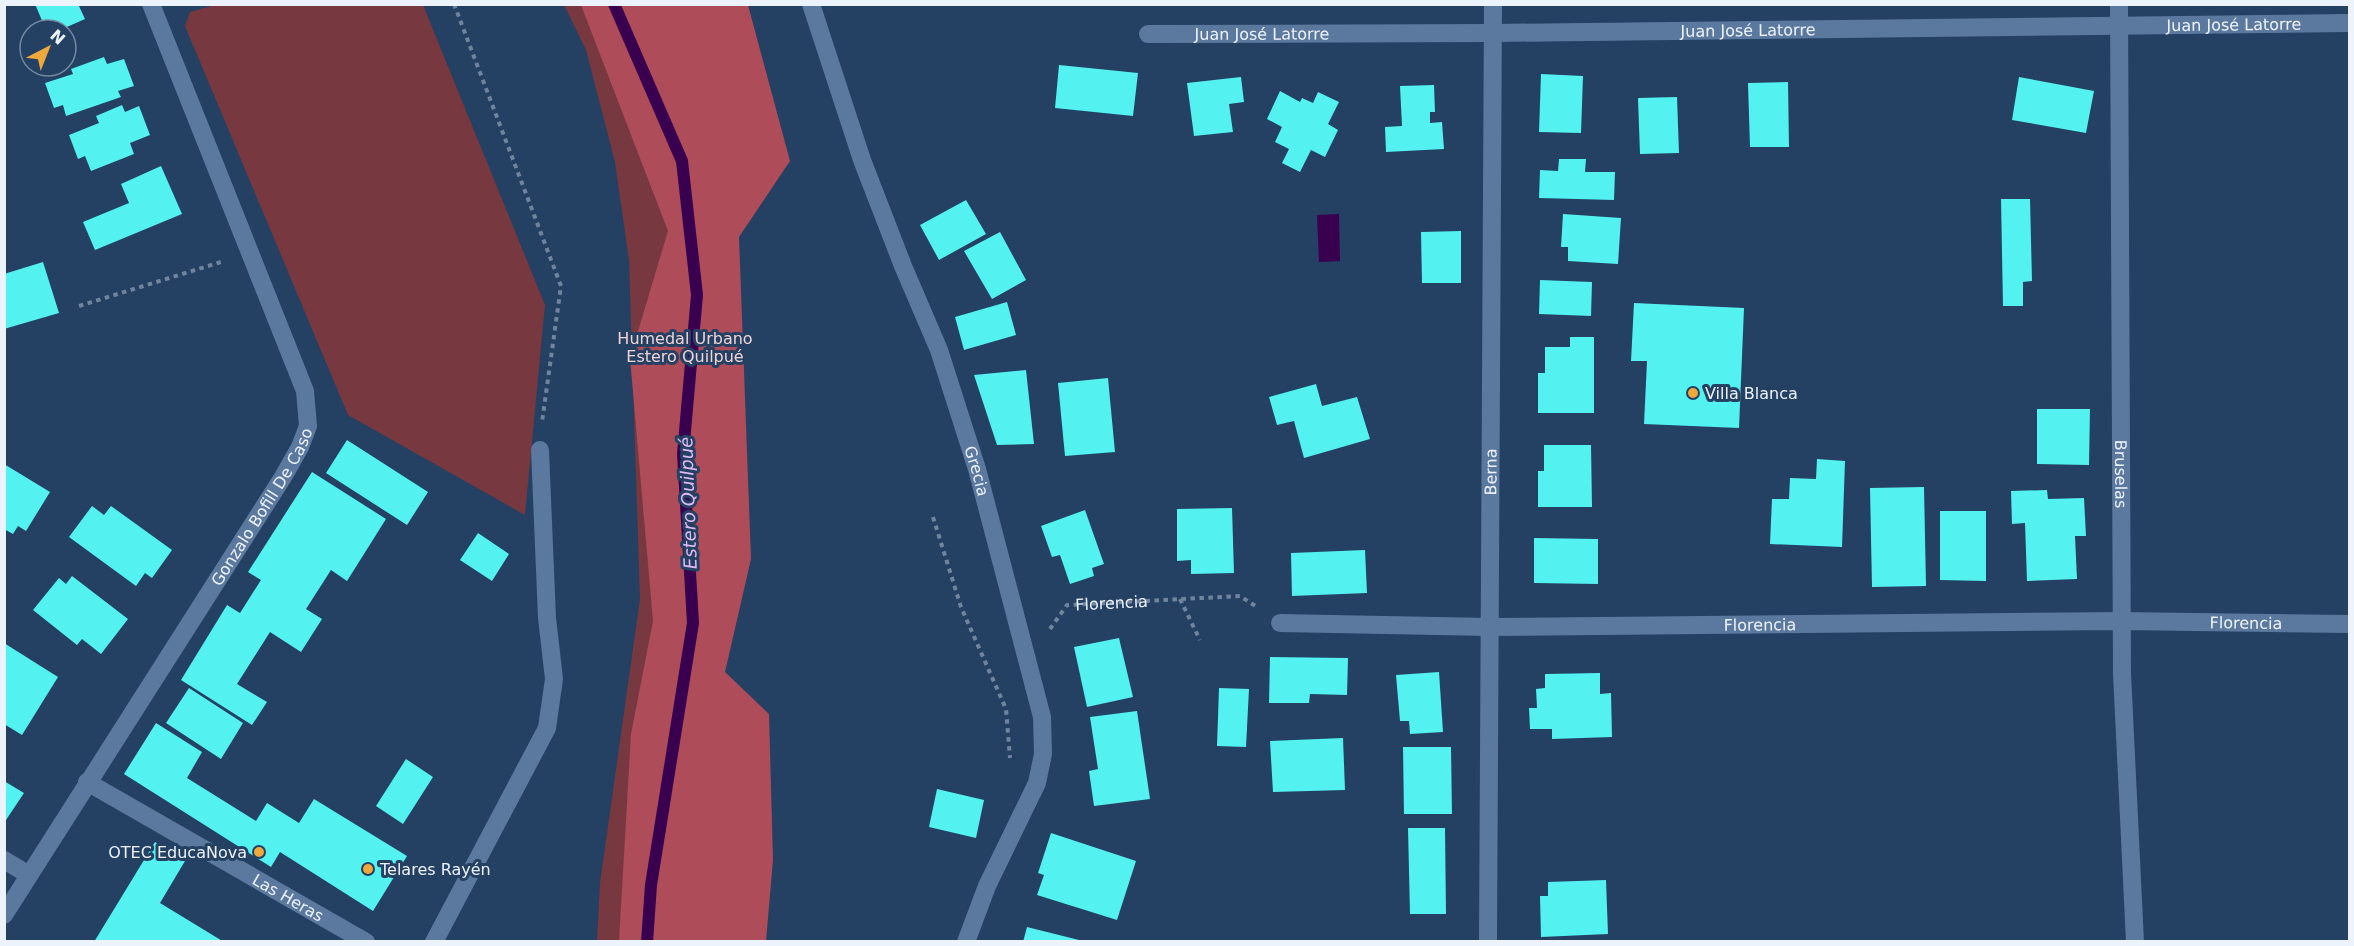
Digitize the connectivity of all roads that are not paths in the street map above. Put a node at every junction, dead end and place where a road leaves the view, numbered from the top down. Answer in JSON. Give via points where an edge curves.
{"nodes":[{"id":1,"x":151,"y":4,"type":"edge"},
{"id":2,"x":811,"y":4,"type":"edge"},
{"id":3,"x":1493,"y":4,"type":"edge"},
{"id":4,"x":2119,"y":4,"type":"edge"},
{"id":5,"x":2349,"y":23,"type":"edge"},
{"id":6,"x":2119,"y":27,"type":"junction"},
{"id":7,"x":1493,"y":33,"type":"junction"},
{"id":8,"x":1148,"y":34,"type":"dead end"},
{"id":9,"x":540,"y":450,"type":"road end"},
{"id":10,"x":2121,"y":621,"type":"junction"},
{"id":11,"x":1280,"y":623,"type":"road end"},
{"id":12,"x":2349,"y":624,"type":"edge"},
{"id":13,"x":1489,"y":627,"type":"junction"},
{"id":14,"x":87,"y":782,"type":"junction"},
{"id":15,"x":4,"y":860,"type":"edge"},
{"id":16,"x":29,"y":875,"type":"junction"},
{"id":17,"x":4,"y":915,"type":"edge"},
{"id":18,"x":366,"y":942,"type":"edge"},
{"id":19,"x":434,"y":942,"type":"edge"},
{"id":20,"x":966,"y":942,"type":"edge"},
{"id":21,"x":1488,"y":942,"type":"edge"},
{"id":22,"x":2134,"y":942,"type":"edge"}],
"edges":[{"from":1,"to":14,"type":"street","name":"Gonzalo Bofill De Caso","via":[[305,391],[308,426],[283,477]]},
{"from":2,"to":20,"type":"street","name":"Grecia","via":[[862,160],[939,350],[977,469],[1042,717],[1043,754],[1037,783],[987,886]]},
{"from":3,"to":7,"type":"street","name":"Berna"},
{"from":4,"to":6,"type":"street","name":"Bruselas"},
{"from":5,"to":6,"type":"street","name":"Juan José Latorre"},
{"from":6,"to":7,"type":"street","name":"Juan José Latorre"},
{"from":6,"to":10,"type":"street","name":"Bruselas"},
{"from":7,"to":8,"type":"street","name":"Juan José Latorre"},
{"from":7,"to":13,"type":"street","name":"Berna"},
{"from":9,"to":19,"type":"street","via":[[554,680],[547,728]]},
{"from":10,"to":12,"type":"street","name":"Florencia"},
{"from":10,"to":13,"type":"street","name":"Florencia"},
{"from":10,"to":22,"type":"street","name":"Bruselas"},
{"from":11,"to":13,"type":"street","name":"Florencia"},
{"from":13,"to":21,"type":"street","name":"Berna"},
{"from":14,"to":16,"type":"street","name":"Gonzalo Bofill De Caso"},
{"from":14,"to":18,"type":"street","name":"Las Heras"},
{"from":15,"to":16,"type":"street"},
{"from":16,"to":17,"type":"street","name":"Gonzalo Bofill De Caso"}]}
